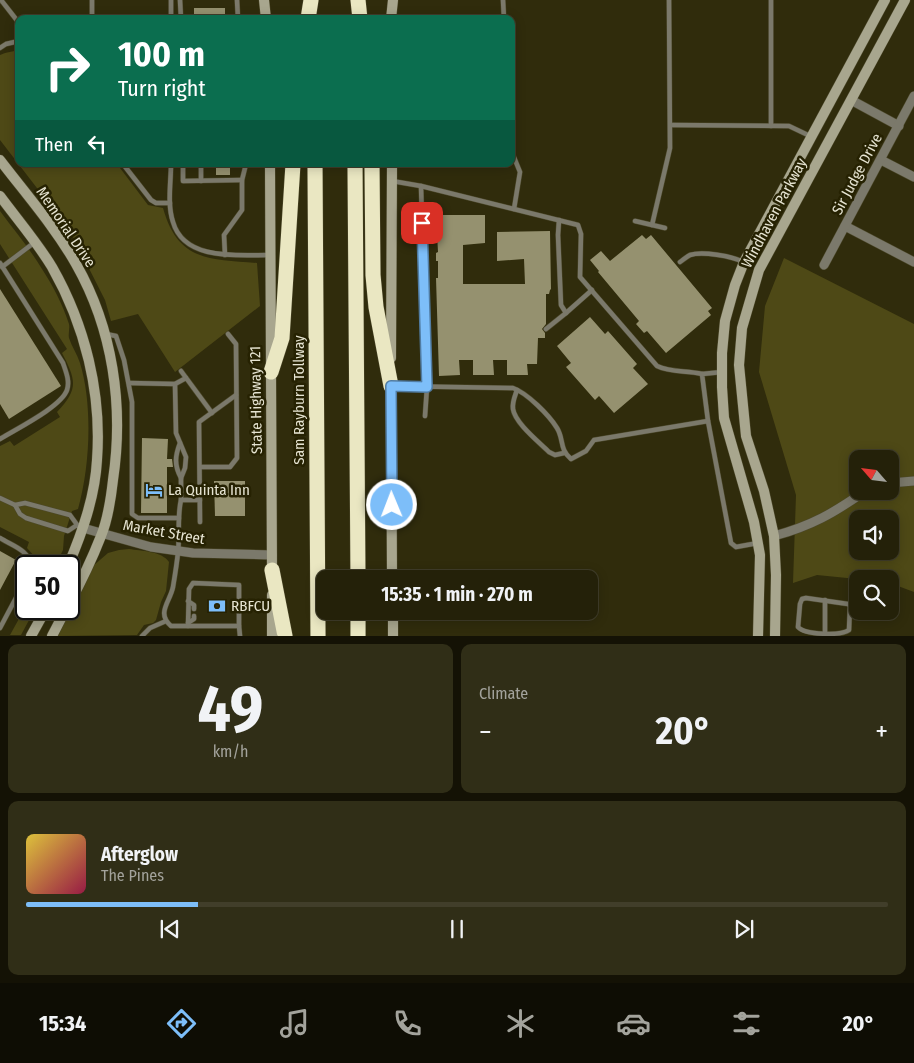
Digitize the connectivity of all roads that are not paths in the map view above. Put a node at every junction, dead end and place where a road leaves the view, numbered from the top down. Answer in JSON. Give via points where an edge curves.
{"nodes":[{"id":1,"x":1,"y":0,"type":"edge"},
{"id":2,"x":92,"y":0,"type":"edge"},
{"id":3,"x":171,"y":0,"type":"edge"},
{"id":4,"x":180,"y":0,"type":"edge"},
{"id":5,"x":236,"y":0,"type":"edge"},
{"id":6,"x":264,"y":0,"type":"edge"},
{"id":7,"x":310,"y":0,"type":"edge"},
{"id":8,"x":314,"y":0,"type":"edge"},
{"id":9,"x":354,"y":0,"type":"edge"},
{"id":10,"x":358,"y":0,"type":"edge"},
{"id":11,"x":393,"y":0,"type":"edge"},
{"id":12,"x":503,"y":0,"type":"edge"},
{"id":13,"x":669,"y":0,"type":"edge"},
{"id":14,"x":771,"y":0,"type":"edge"},
{"id":15,"x":885,"y":0,"type":"edge"},
{"id":16,"x":905,"y":0,"type":"edge"},
{"id":17,"x":92,"y":15,"type":"edge"},
{"id":18,"x":171,"y":15,"type":"edge"},
{"id":19,"x":181,"y":15,"type":"edge"},
{"id":20,"x":238,"y":15,"type":"edge"},
{"id":21,"x":266,"y":15,"type":"edge"},
{"id":22,"x":308,"y":15,"type":"edge"},
{"id":23,"x":314,"y":15,"type":"edge"},
{"id":24,"x":354,"y":15,"type":"edge"},
{"id":25,"x":360,"y":15,"type":"edge"},
{"id":26,"x":391,"y":15,"type":"edge"},
{"id":27,"x":504,"y":15,"type":"edge"},
{"id":28,"x":15,"y":18,"type":"edge"},
{"id":29,"x":15,"y":43,"type":"edge"},
{"id":30,"x":0,"y":48,"type":"edge"},
{"id":31,"x":914,"y":96,"type":"edge"},
{"id":32,"x":851,"y":100,"type":"junction"},
{"id":33,"x":671,"y":125,"type":"junction"},
{"id":34,"x":771,"y":126,"type":"junction"},
{"id":35,"x":899,"y":126,"type":"junction"},
{"id":36,"x":812,"y":136,"type":"junction"},
{"id":37,"x":0,"y":160,"type":"edge"},
{"id":38,"x":515,"y":160,"type":"edge"},
{"id":39,"x":881,"y":160,"type":"junction"},
{"id":40,"x":125,"y":167,"type":"edge"},
{"id":41,"x":171,"y":167,"type":"edge"},
{"id":42,"x":183,"y":167,"type":"edge"},
{"id":43,"x":201,"y":167,"type":"edge"},
{"id":44,"x":245,"y":167,"type":"edge"},
{"id":45,"x":270,"y":167,"type":"edge"},
{"id":46,"x":293,"y":167,"type":"edge"},
{"id":47,"x":315,"y":167,"type":"edge"},
{"id":48,"x":355,"y":167,"type":"edge"},
{"id":49,"x":372,"y":167,"type":"edge"},
{"id":50,"x":392,"y":167,"type":"edge"},
{"id":51,"x":914,"y":177,"type":"edge"},
{"id":52,"x":242,"y":180,"type":"junction"},
{"id":53,"x":201,"y":181,"type":"junction"},
{"id":54,"x":392,"y":181,"type":"junction"},
{"id":55,"x":421,"y":186,"type":"junction"},
{"id":56,"x":0,"y":196,"type":"edge"},
{"id":57,"x":170,"y":204,"type":"junction"},
{"id":58,"x":514,"y":209,"type":"junction"},
{"id":59,"x":559,"y":220,"type":"junction"},
{"id":60,"x":635,"y":221,"type":"dead end"},
{"id":61,"x":652,"y":225,"type":"junction"},
{"id":62,"x":845,"y":226,"type":"junction"},
{"id":63,"x":665,"y":228,"type":"dead end"},
{"id":64,"x":35,"y":242,"type":"junction"},
{"id":65,"x":226,"y":255,"type":"junction"},
{"id":66,"x":270,"y":255,"type":"junction"},
{"id":67,"x":680,"y":262,"type":"dead end"},
{"id":68,"x":744,"y":262,"type":"junction"},
{"id":69,"x":914,"y":262,"type":"edge"},
{"id":70,"x":1,"y":265,"type":"edge"},
{"id":71,"x":824,"y":265,"type":"dead end"},
{"id":72,"x":760,"y":270,"type":"junction"},
{"id":73,"x":592,"y":290,"type":"junction"},
{"id":74,"x":566,"y":313,"type":"junction"},
{"id":75,"x":546,"y":329,"type":"dead end"},
{"id":76,"x":105,"y":334,"type":"junction"},
{"id":77,"x":228,"y":334,"type":"dead end"},
{"id":78,"x":180,"y":371,"type":"dead end"},
{"id":79,"x":271,"y":372,"type":"junction"},
{"id":80,"x":722,"y":372,"type":"junction"},
{"id":81,"x":702,"y":374,"type":"junction"},
{"id":82,"x":186,"y":378,"type":"junction"},
{"id":83,"x":129,"y":383,"type":"junction"},
{"id":84,"x":175,"y":384,"type":"junction"},
{"id":85,"x":391,"y":386,"type":"junction"},
{"id":86,"x":427,"y":387,"type":"junction"},
{"id":87,"x":517,"y":390,"type":"junction"},
{"id":88,"x":236,"y":395,"type":"junction"},
{"id":89,"x":212,"y":413,"type":"junction"},
{"id":90,"x":426,"y":416,"type":"dead end"},
{"id":91,"x":708,"y":421,"type":"junction"},
{"id":92,"x":0,"y":439,"type":"edge"},
{"id":93,"x":180,"y":443,"type":"junction"},
{"id":94,"x":564,"y":453,"type":"junction"},
{"id":95,"x":200,"y":467,"type":"junction"},
{"id":96,"x":181,"y":478,"type":"junction"},
{"id":97,"x":914,"y":481,"type":"edge"},
{"id":98,"x":899,"y":482,"type":"edge"},
{"id":99,"x":0,"y":498,"type":"edge"},
{"id":100,"x":181,"y":500,"type":"junction"},
{"id":101,"x":200,"y":500,"type":"junction"},
{"id":102,"x":852,"y":500,"type":"edge"},
{"id":103,"x":16,"y":505,"type":"junction"},
{"id":104,"x":179,"y":518,"type":"junction"},
{"id":105,"x":200,"y":522,"type":"dead end"},
{"id":106,"x":80,"y":527,"type":"junction"},
{"id":107,"x":102,"y":534,"type":"junction"},
{"id":108,"x":774,"y":536,"type":"junction"},
{"id":109,"x":0,"y":538,"type":"edge"},
{"id":110,"x":758,"y":543,"type":"junction"},
{"id":111,"x":178,"y":551,"type":"junction"},
{"id":112,"x":29,"y":555,"type":"edge"},
{"id":113,"x":71,"y":555,"type":"edge"},
{"id":114,"x":272,"y":555,"type":"junction"},
{"id":115,"x":272,"y":570,"type":"junction"},
{"id":116,"x":358,"y":570,"type":"edge"},
{"id":117,"x":392,"y":570,"type":"edge"},
{"id":118,"x":80,"y":583,"type":"edge"},
{"id":119,"x":15,"y":600,"type":"edge"},
{"id":120,"x":826,"y":600,"type":"junction"},
{"id":121,"x":188,"y":601,"type":"junction"},
{"id":122,"x":194,"y":609,"type":"dead end"},
{"id":123,"x":194,"y":616,"type":"dead end"},
{"id":124,"x":40,"y":620,"type":"edge"},
{"id":125,"x":60,"y":620,"type":"edge"},
{"id":126,"x":358,"y":620,"type":"edge"},
{"id":127,"x":393,"y":620,"type":"edge"},
{"id":128,"x":166,"y":621,"type":"junction"},
{"id":129,"x":188,"y":625,"type":"junction"},
{"id":130,"x":239,"y":626,"type":"junction"},
{"id":131,"x":0,"y":628,"type":"edge"},
{"id":132,"x":825,"y":634,"type":"junction"},
{"id":133,"x":831,"y":635,"type":"edge"},
{"id":134,"x":31,"y":636,"type":"edge"},
{"id":135,"x":52,"y":636,"type":"edge"},
{"id":136,"x":142,"y":636,"type":"edge"},
{"id":137,"x":240,"y":636,"type":"edge"},
{"id":138,"x":272,"y":636,"type":"edge"},
{"id":139,"x":285,"y":636,"type":"edge"},
{"id":140,"x":318,"y":636,"type":"edge"},
{"id":141,"x":358,"y":636,"type":"edge"},
{"id":142,"x":393,"y":636,"type":"edge"},
{"id":143,"x":758,"y":636,"type":"edge"},
{"id":144,"x":775,"y":636,"type":"edge"}],
"edges":[{"from":1,"to":28,"type":"lane"},
{"from":2,"to":17,"type":"lane"},
{"from":3,"to":18,"type":"lane"},
{"from":4,"to":19,"type":"lane"},
{"from":5,"to":20,"type":"lane"},
{"from":6,"to":21,"type":"street"},
{"from":7,"to":22,"type":"highway"},
{"from":8,"to":23,"type":"highway"},
{"from":9,"to":24,"type":"highway"},
{"from":10,"to":25,"type":"highway"},
{"from":11,"to":26,"type":"street"},
{"from":12,"to":27,"type":"lane"},
{"from":13,"to":33,"type":"lane"},
{"from":14,"to":34,"type":"lane"},
{"from":15,"to":36,"type":"street","name":"Windhaven Parkway"},
{"from":16,"to":32,"type":"street","name":"Windhaven Parkway"},
{"from":29,"to":30,"type":"lane"},
{"from":31,"to":35,"type":"street","name":"Sir Judge Drive"},
{"from":32,"to":35,"type":"street"},
{"from":32,"to":72,"type":"street","name":"Windhaven Parkway"},
{"from":33,"to":34,"type":"lane"},
{"from":33,"to":61,"type":"lane","via":[[670,148]]},
{"from":34,"to":36,"type":"lane","via":[[789,126]]},
{"from":35,"to":39,"type":"street","name":"Sir Judge Drive"},
{"from":36,"to":68,"type":"street","name":"Windhaven Parkway"},
{"from":37,"to":76,"type":"street","name":"Memorial Drive","via":[[76,265],[95,303]]},
{"from":38,"to":58,"type":"lane","via":[[520,172]]},
{"from":39,"to":51,"type":"street"},
{"from":39,"to":62,"type":"street","name":"Sir Judge Drive"},
{"from":40,"to":57,"type":"lane","via":[[151,200]]},
{"from":41,"to":57,"type":"lane"},
{"from":42,"to":53,"type":"lane","via":[[183,181]]},
{"from":43,"to":53,"type":"lane"},
{"from":44,"to":52,"type":"lane"},
{"from":45,"to":66,"type":"street","name":"State Highway 121"},
{"from":46,"to":79,"type":"highway","via":[[282,338]]},
{"from":47,"to":140,"type":"highway","name":"Sam Rayburn Tollway"},
{"from":48,"to":116,"type":"highway"},
{"from":49,"to":85,"type":"highway","via":[[373,275]]},
{"from":50,"to":54,"type":"street"},
{"from":52,"to":53,"type":"lane"},
{"from":52,"to":65,"type":"lane","via":[[242,210],[224,235]]},
{"from":54,"to":55,"type":"lane"},
{"from":54,"to":85,"type":"street"},
{"from":55,"to":58,"type":"lane"},
{"from":55,"to":86,"type":"lane"},
{"from":56,"to":64,"type":"street"},
{"from":57,"to":65,"type":"lane","via":[[173,223],[180,235],[205,252]]},
{"from":58,"to":59,"type":"lane"},
{"from":59,"to":73,"type":"lane","via":[[578,225],[581,234],[580,276]]},
{"from":59,"to":74,"type":"lane","via":[[561,305]]},
{"from":60,"to":61,"type":"lane"},
{"from":61,"to":63,"type":"lane"},
{"from":62,"to":69,"type":"street"},
{"from":62,"to":71,"type":"street","name":"Sir Judge Drive"},
{"from":64,"to":70,"type":"lane"},
{"from":64,"to":106,"type":"street","via":[[68,299],[79,325],[93,377],[97,462],[91,497]]},
{"from":65,"to":66,"type":"lane"},
{"from":66,"to":79,"type":"street","name":"State Highway 121"},
{"from":67,"to":68,"type":"lane","via":[[690,255],[699,254]]},
{"from":68,"to":72,"type":"street"},
{"from":68,"to":80,"type":"street","name":"Windhaven Parkway","via":[[725,321]]},
{"from":70,"to":92,"type":"lane","via":[[63,363],[69,380],[67,392],[56,405]]},
{"from":72,"to":108,"type":"street","name":"Windhaven Parkway","via":[[742,328],[739,365],[746,436],[764,491]]},
{"from":73,"to":74,"type":"lane"},
{"from":73,"to":81,"type":"lane","via":[[657,366],[665,370]]},
{"from":74,"to":75,"type":"lane"},
{"from":76,"to":83,"type":"lane","via":[[116,336]]},
{"from":76,"to":107,"type":"street","name":"Memorial Drive","via":[[117,408],[117,452]]},
{"from":77,"to":88,"type":"lane","via":[[236,344]]},
{"from":78,"to":82,"type":"lane"},
{"from":79,"to":114,"type":"street","name":"State Highway 121"},
{"from":80,"to":81,"type":"lane"},
{"from":80,"to":110,"type":"street","name":"Windhaven Parkway","via":[[724,418]]},
{"from":81,"to":91,"type":"lane"},
{"from":82,"to":84,"type":"lane"},
{"from":82,"to":89,"type":"lane"},
{"from":83,"to":84,"type":"lane"},
{"from":83,"to":104,"type":"lane","via":[[133,424],[132,514],[138,518]]},
{"from":84,"to":93,"type":"lane","via":[[176,433]]},
{"from":85,"to":86,"type":"lane"},
{"from":85,"to":117,"type":"street"},
{"from":86,"to":87,"type":"lane"},
{"from":86,"to":90,"type":"lane"},
{"from":87,"to":94,"type":"lane","via":[[557,428]]},
{"from":87,"to":94,"type":"lane","via":[[512,408],[515,418],[549,452],[555,455]]},
{"from":88,"to":89,"type":"lane"},
{"from":88,"to":95,"type":"lane","via":[[237,458],[230,467]]},
{"from":89,"to":95,"type":"lane","via":[[199,422]]},
{"from":91,"to":94,"type":"lane","via":[[594,440],[586,450],[571,459]]},
{"from":91,"to":110,"type":"lane","via":[[731,544],[736,547]]},
{"from":93,"to":96,"type":"lane","via":[[186,457]]},
{"from":93,"to":96,"type":"lane","via":[[175,456]]},
{"from":95,"to":101,"type":"lane"},
{"from":96,"to":100,"type":"lane"},
{"from":97,"to":98,"type":"street"},
{"from":99,"to":103,"type":"lane"},
{"from":100,"to":101,"type":"lane"},
{"from":100,"to":104,"type":"lane"},
{"from":101,"to":105,"type":"lane"},
{"from":102,"to":108,"type":"street","via":[[802,528]]},
{"from":103,"to":106,"type":"lane","via":[[25,503],[70,514]]},
{"from":103,"to":106,"type":"lane","via":[[26,518],[68,531]]},
{"from":104,"to":111,"type":"lane"},
{"from":106,"to":107,"type":"street","name":"Market Street"},
{"from":106,"to":113,"type":"street"},
{"from":107,"to":111,"type":"street","name":"Market Street"},
{"from":107,"to":118,"type":"street","name":"Memorial Drive"},
{"from":108,"to":110,"type":"street"},
{"from":108,"to":144,"type":"street","name":"Windhaven Parkway"},
{"from":109,"to":112,"type":"lane"},
{"from":110,"to":143,"type":"street","name":"Windhaven Parkway"},
{"from":111,"to":114,"type":"street","name":"Market Street"},
{"from":111,"to":128,"type":"lane","via":[[172,590],[163,613]]},
{"from":114,"to":115,"type":"street","name":"State Highway 121"},
{"from":115,"to":138,"type":"street","name":"State Highway 121"},
{"from":115,"to":139,"type":"highway"},
{"from":119,"to":131,"type":"lane"},
{"from":120,"to":132,"type":"lane"},
{"from":120,"to":132,"type":"lane","via":[[802,599],[798,626],[805,632]]},
{"from":120,"to":133,"type":"lane","via":[[850,606],[849,630]]},
{"from":121,"to":122,"type":"lane"},
{"from":121,"to":129,"type":"lane"},
{"from":121,"to":130,"type":"lane","via":[[193,583],[239,585]]},
{"from":123,"to":129,"type":"lane"},
{"from":124,"to":134,"type":"street"},
{"from":125,"to":135,"type":"street"},
{"from":126,"to":141,"type":"highway"},
{"from":127,"to":142,"type":"street"},
{"from":128,"to":129,"type":"lane","via":[[171,626]]},
{"from":128,"to":136,"type":"lane","via":[[150,628]]},
{"from":129,"to":130,"type":"lane"},
{"from":130,"to":137,"type":"lane"},
{"from":132,"to":133,"type":"lane"}]}
